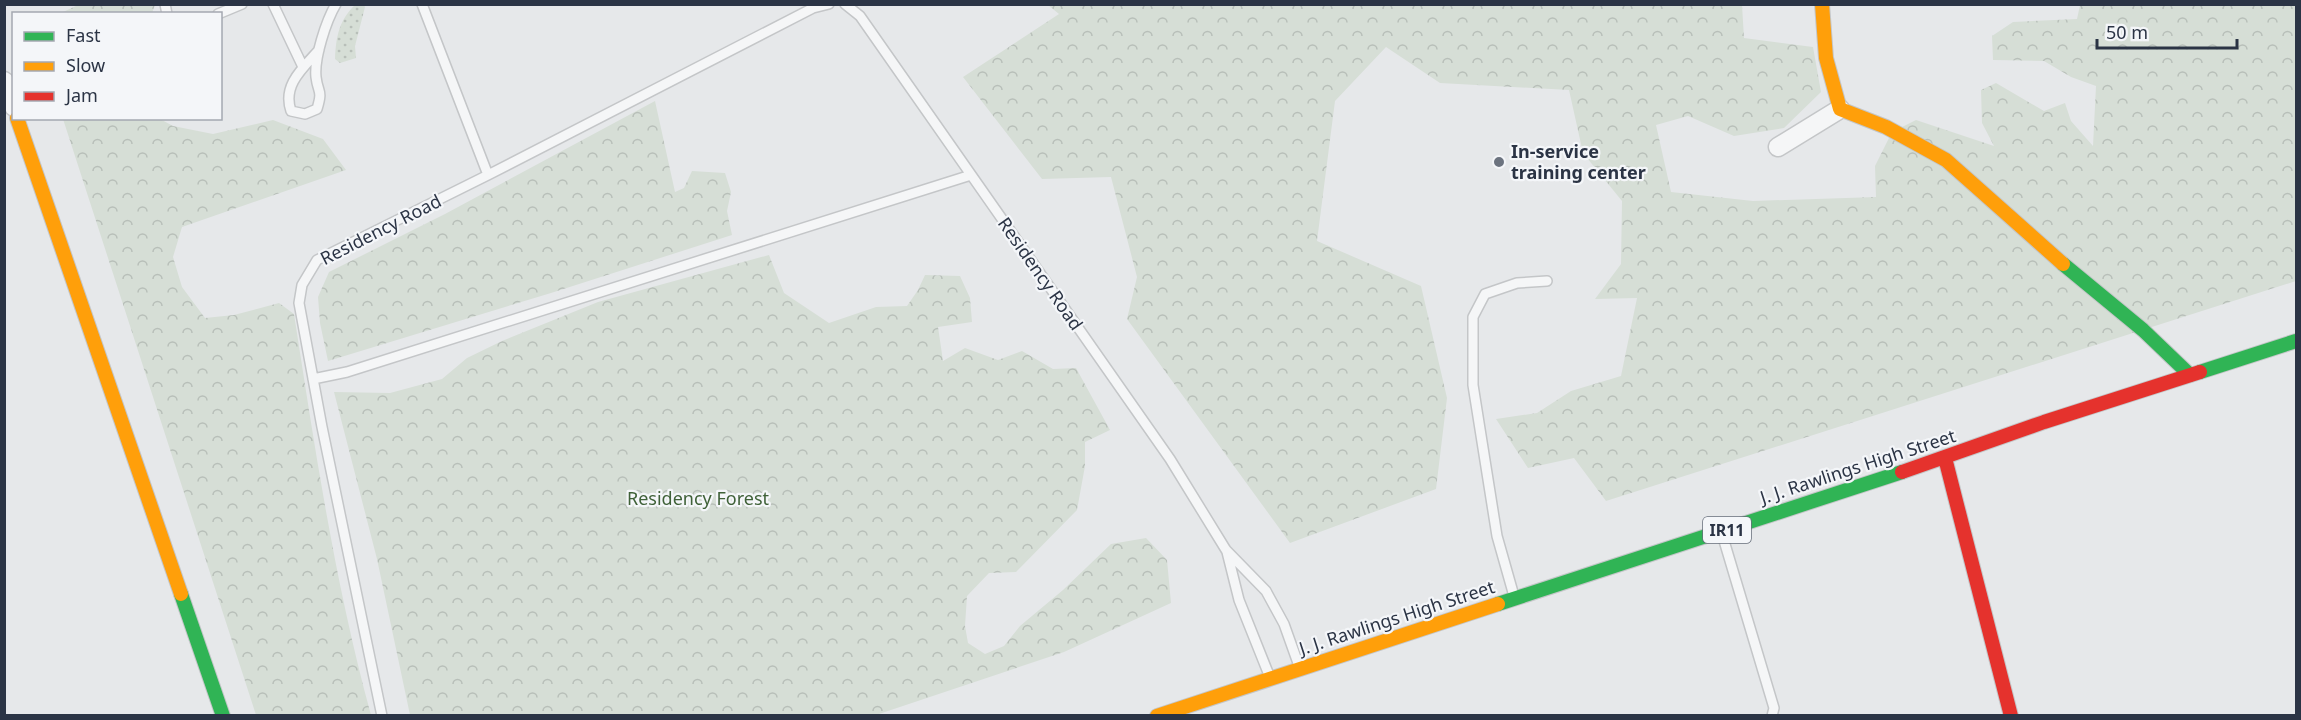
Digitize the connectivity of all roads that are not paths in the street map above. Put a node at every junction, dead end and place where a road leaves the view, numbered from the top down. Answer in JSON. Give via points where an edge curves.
{"nodes":[{"id":1,"x":242,"y":4,"type":"edge"},
{"id":2,"x":273,"y":4,"type":"edge"},
{"id":3,"x":336,"y":4,"type":"edge"},
{"id":4,"x":422,"y":4,"type":"edge"},
{"id":5,"x":829,"y":4,"type":"edge"},
{"id":6,"x":845,"y":4,"type":"edge"},
{"id":7,"x":1822,"y":4,"type":"edge"},
{"id":8,"x":222,"y":12,"type":"edge"},
{"id":9,"x":319,"y":50,"type":"junction"},
{"id":10,"x":303,"y":67,"type":"junction"},
{"id":11,"x":4,"y":81,"type":"edge"},
{"id":12,"x":12,"y":102,"type":"edge"},
{"id":13,"x":1840,"y":109,"type":"junction"},
{"id":14,"x":18,"y":120,"type":"edge"},
{"id":15,"x":1778,"y":147,"type":"dead end"},
{"id":16,"x":488,"y":175,"type":"junction"},
{"id":17,"x":971,"y":175,"type":"junction"},
{"id":18,"x":1547,"y":280,"type":"dead end"},
{"id":19,"x":2296,"y":341,"type":"edge"},
{"id":20,"x":2190,"y":375,"type":"junction"},
{"id":21,"x":313,"y":379,"type":"junction"},
{"id":22,"x":1945,"y":458,"type":"junction"},
{"id":23,"x":1721,"y":532,"type":"junction"},
{"id":24,"x":1226,"y":550,"type":"junction"},
{"id":25,"x":1515,"y":600,"type":"junction"},
{"id":26,"x":1300,"y":668,"type":"junction"},
{"id":27,"x":1270,"y":678,"type":"junction"},
{"id":28,"x":223,"y":716,"type":"edge"},
{"id":29,"x":382,"y":716,"type":"edge"},
{"id":30,"x":1157,"y":716,"type":"edge"},
{"id":31,"x":1772,"y":716,"type":"edge"},
{"id":32,"x":2011,"y":716,"type":"edge"}],
"edges":[{"from":1,"to":8,"type":"lane"},
{"from":2,"to":10,"type":"lane"},
{"from":3,"to":9,"type":"lane"},
{"from":4,"to":16,"type":"lane"},
{"from":5,"to":16,"type":"lane","name":"Residency Road","via":[[813,8]]},
{"from":6,"to":17,"type":"lane","name":"Residency Road","via":[[860,16]]},
{"from":7,"to":13,"type":"street","via":[[1828,72]]},
{"from":9,"to":10,"type":"lane"},
{"from":9,"to":10,"type":"lane","via":[[316,77],[322,93],[317,109],[305,114],[291,111],[287,100],[292,82]]},
{"from":11,"to":12,"type":"street"},
{"from":13,"to":15,"type":"street"},
{"from":13,"to":20,"type":"street","via":[[1886,127],[1946,160]]},
{"from":14,"to":28,"type":"street"},
{"from":16,"to":21,"type":"lane","name":"Residency Road","via":[[317,260],[302,285],[299,303]]},
{"from":17,"to":21,"type":"lane","via":[[347,372]]},
{"from":17,"to":24,"type":"lane","name":"Residency Road","via":[[1170,459]]},
{"from":18,"to":25,"type":"lane","via":[[1517,283],[1485,294],[1473,317],[1473,385],[1497,536]]},
{"from":19,"to":20,"type":"street","name":"J. J. Rawlings High Street","number":"IR11"},
{"from":20,"to":22,"type":"street","name":"J. J. Rawlings High Street","number":"IR11"},
{"from":21,"to":29,"type":"lane","name":"Residency Road"},
{"from":22,"to":23,"type":"street","name":"J. J. Rawlings High Street","number":"IR11"},
{"from":22,"to":32,"type":"street"},
{"from":23,"to":25,"type":"street","name":"J. J. Rawlings High Street","number":"IR11"},
{"from":23,"to":31,"type":"lane","via":[[1774,708]]},
{"from":24,"to":26,"type":"lane","name":"Residency Road","via":[[1266,591],[1284,624]]},
{"from":24,"to":27,"type":"lane","name":"Residency Road","via":[[1239,600]]},
{"from":25,"to":26,"type":"street","name":"J. J. Rawlings High Street","number":"IR11"},
{"from":26,"to":27,"type":"street","name":"J. J. Rawlings High Street","number":"IR11"},
{"from":27,"to":30,"type":"street","name":"J. J. Rawlings High Street","number":"IR11"}]}
